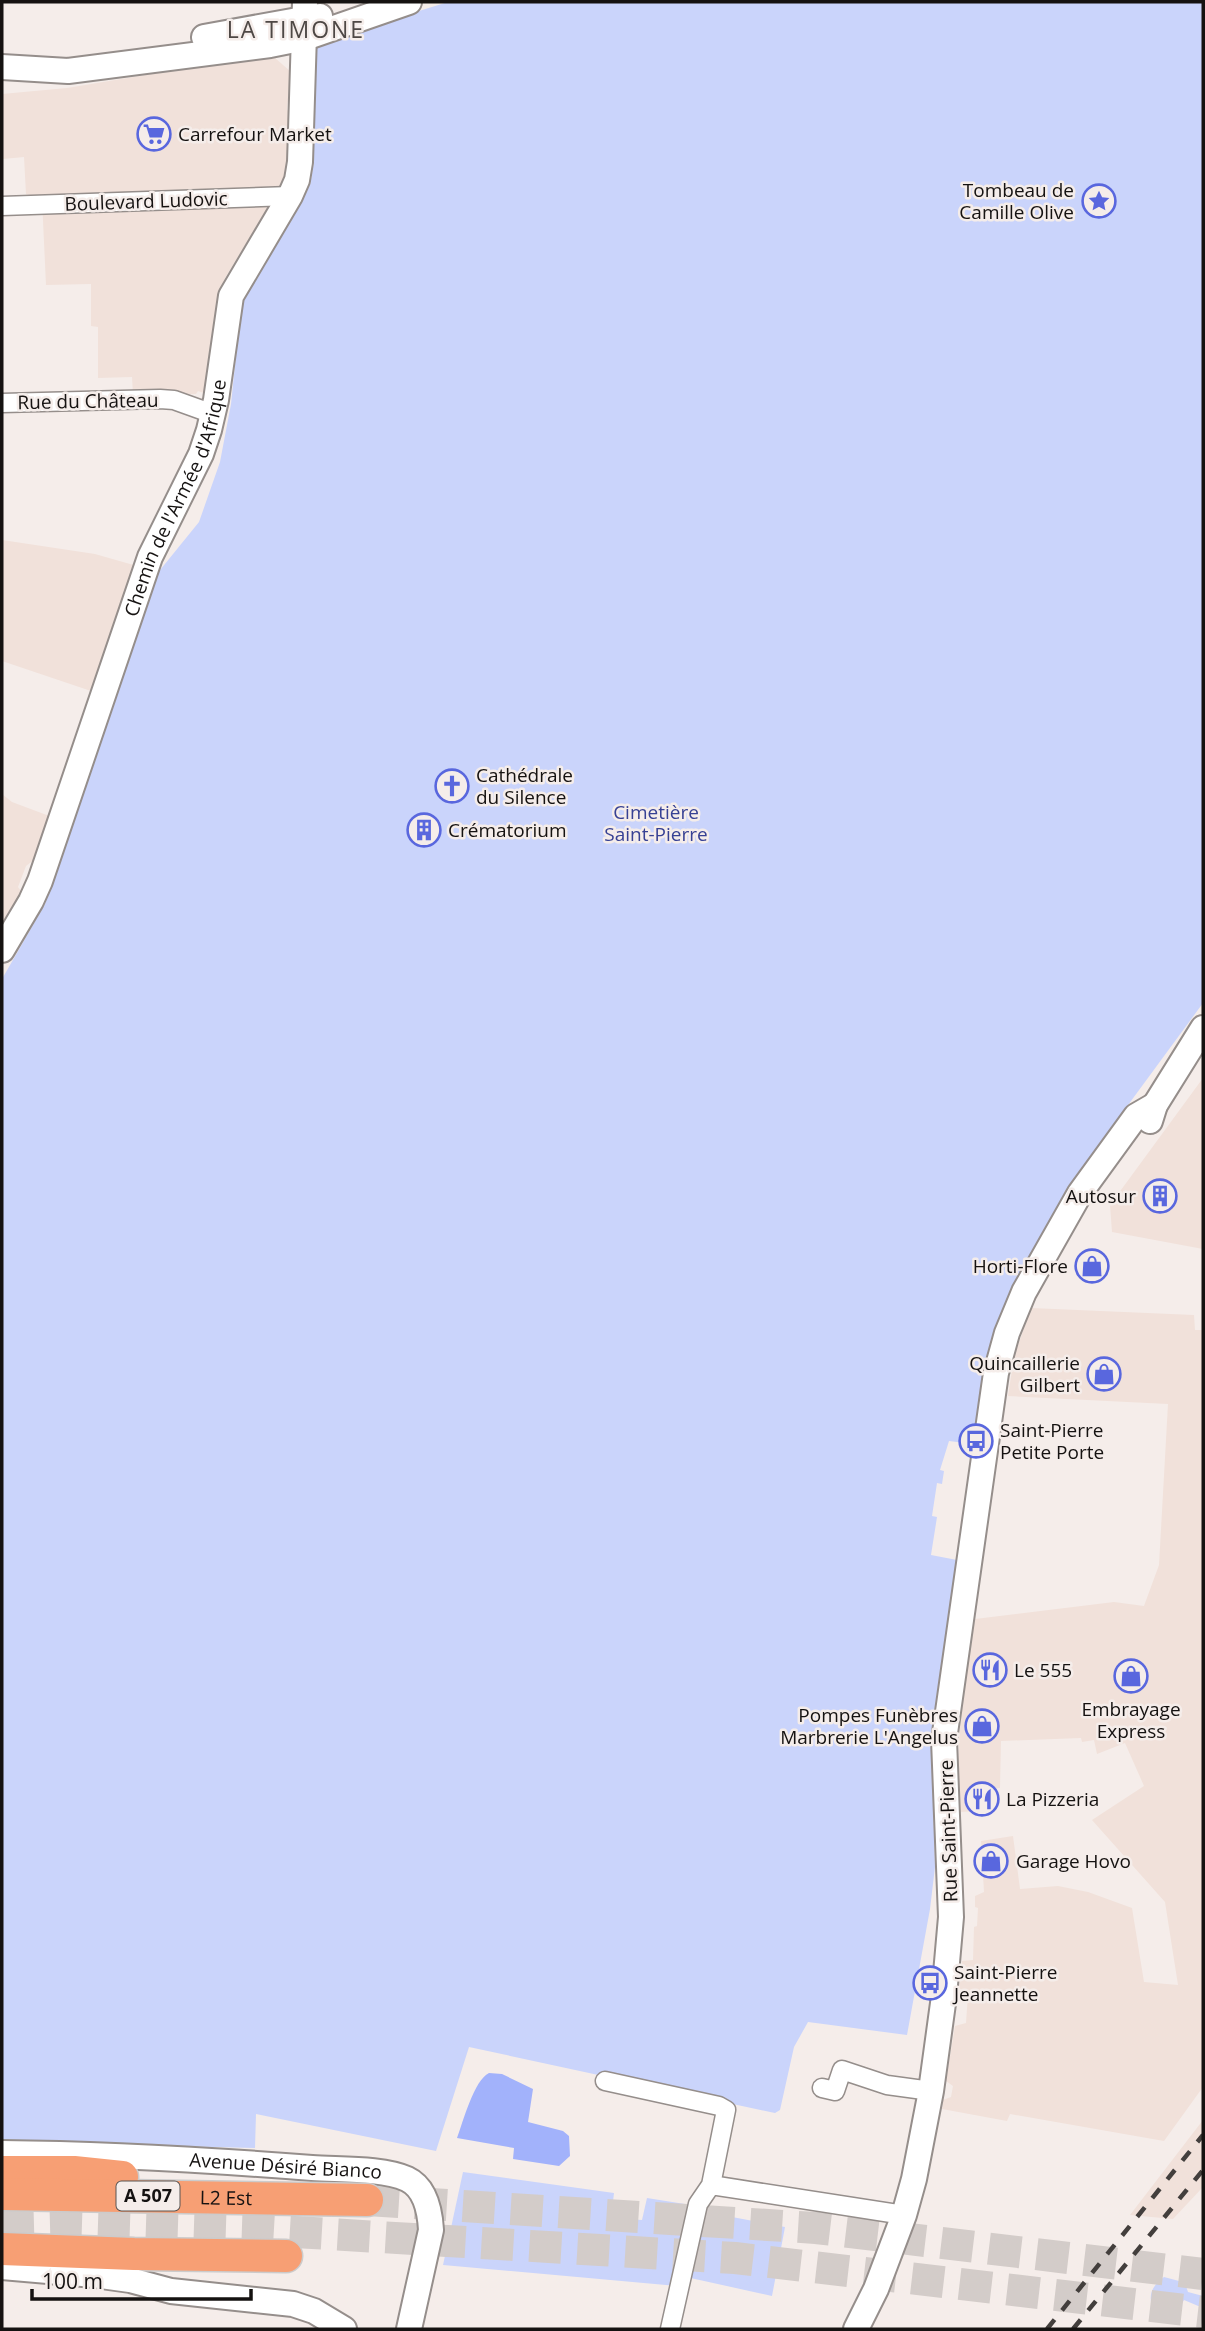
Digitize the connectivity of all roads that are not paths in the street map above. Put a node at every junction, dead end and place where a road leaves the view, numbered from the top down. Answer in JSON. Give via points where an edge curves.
{"nodes":[{"id":1,"x":403,"y":2,"type":"edge"},
{"id":2,"x":409,"y":2,"type":"edge"},
{"id":3,"x":305,"y":20,"type":"edge"},
{"id":4,"x":2,"y":51,"type":"edge"},
{"id":5,"x":113,"y":57,"type":"junction"},
{"id":6,"x":2,"y":67,"type":"edge"},
{"id":7,"x":290,"y":196,"type":"junction"},
{"id":8,"x":2,"y":206,"type":"edge"},
{"id":9,"x":2,"y":403,"type":"edge"},
{"id":10,"x":213,"y":414,"type":"junction"},
{"id":11,"x":2,"y":950,"type":"edge"},
{"id":12,"x":1202,"y":1031,"type":"edge"},
{"id":13,"x":606,"y":2081,"type":"dead end"},
{"id":14,"x":822,"y":2088,"type":"dead end"},
{"id":15,"x":931,"y":2091,"type":"junction"},
{"id":16,"x":2,"y":2153,"type":"edge"},
{"id":17,"x":2,"y":2172,"type":"edge"},
{"id":18,"x":711,"y":2185,"type":"junction"},
{"id":19,"x":2,"y":2194,"type":"edge"},
{"id":20,"x":293,"y":2199,"type":"junction"},
{"id":21,"x":367,"y":2200,"type":"tunnel mouth"},
{"id":22,"x":904,"y":2215,"type":"junction"},
{"id":23,"x":2,"y":2249,"type":"edge"},
{"id":24,"x":286,"y":2256,"type":"dead end"},
{"id":25,"x":2,"y":2267,"type":"edge"},
{"id":26,"x":344,"y":2329,"type":"edge"},
{"id":27,"x":409,"y":2329,"type":"edge"},
{"id":28,"x":670,"y":2329,"type":"edge"},
{"id":29,"x":856,"y":2329,"type":"edge"}],
"edges":[{"from":1,"to":3,"type":"street"},
{"from":2,"to":3,"type":"street"},
{"from":3,"to":5,"type":"street","via":[[271,45]]},
{"from":3,"to":7,"type":"street","name":"Chemin de l'Armée d'Afrique","via":[[300,162]]},
{"from":4,"to":5,"type":"street"},
{"from":5,"to":6,"type":"street","via":[[68,71]]},
{"from":7,"to":8,"type":"street","name":"Boulevard Ludovic"},
{"from":7,"to":10,"type":"street","name":"Chemin de l'Armée d'Afrique","via":[[231,296]]},
{"from":9,"to":10,"type":"street","name":"Rue du Château","via":[[160,399]]},
{"from":10,"to":11,"type":"street","name":"Chemin de l'Armée d'Afrique","via":[[201,454],[150,557],[40,881]]},
{"from":12,"to":15,"type":"street","name":"Rue Saint-Pierre","via":[[1155,1105],[1136,1116],[1080,1192],[1019,1304],[996,1373],[944,1740],[951,1917]]},
{"from":13,"to":18,"type":"street","via":[[726,2110]]},
{"from":14,"to":15,"type":"street","via":[[835,2091],[844,2065]]},
{"from":15,"to":22,"type":"street","name":"Rue Saint-Pierre"},
{"from":16,"to":27,"type":"street","name":"Avenue Désiré Bianco","via":[[259,2164],[410,2180],[422,2192],[431,2230]]},
{"from":17,"to":20,"type":"highway","via":[[74,2172]]},
{"from":18,"to":22,"type":"street"},
{"from":18,"to":28,"type":"street","via":[[698,2204]]},
{"from":19,"to":20,"type":"highway","name":"L2 Est","number":"A 507"},
{"from":20,"to":21,"type":"highway","name":"L2 Est","number":"A 507"},
{"from":22,"to":29,"type":"street","name":"Rue Saint-Pierre"},
{"from":23,"to":24,"type":"highway"},
{"from":25,"to":26,"type":"street","via":[[94,2275],[171,2291],[293,2304]]}]}
